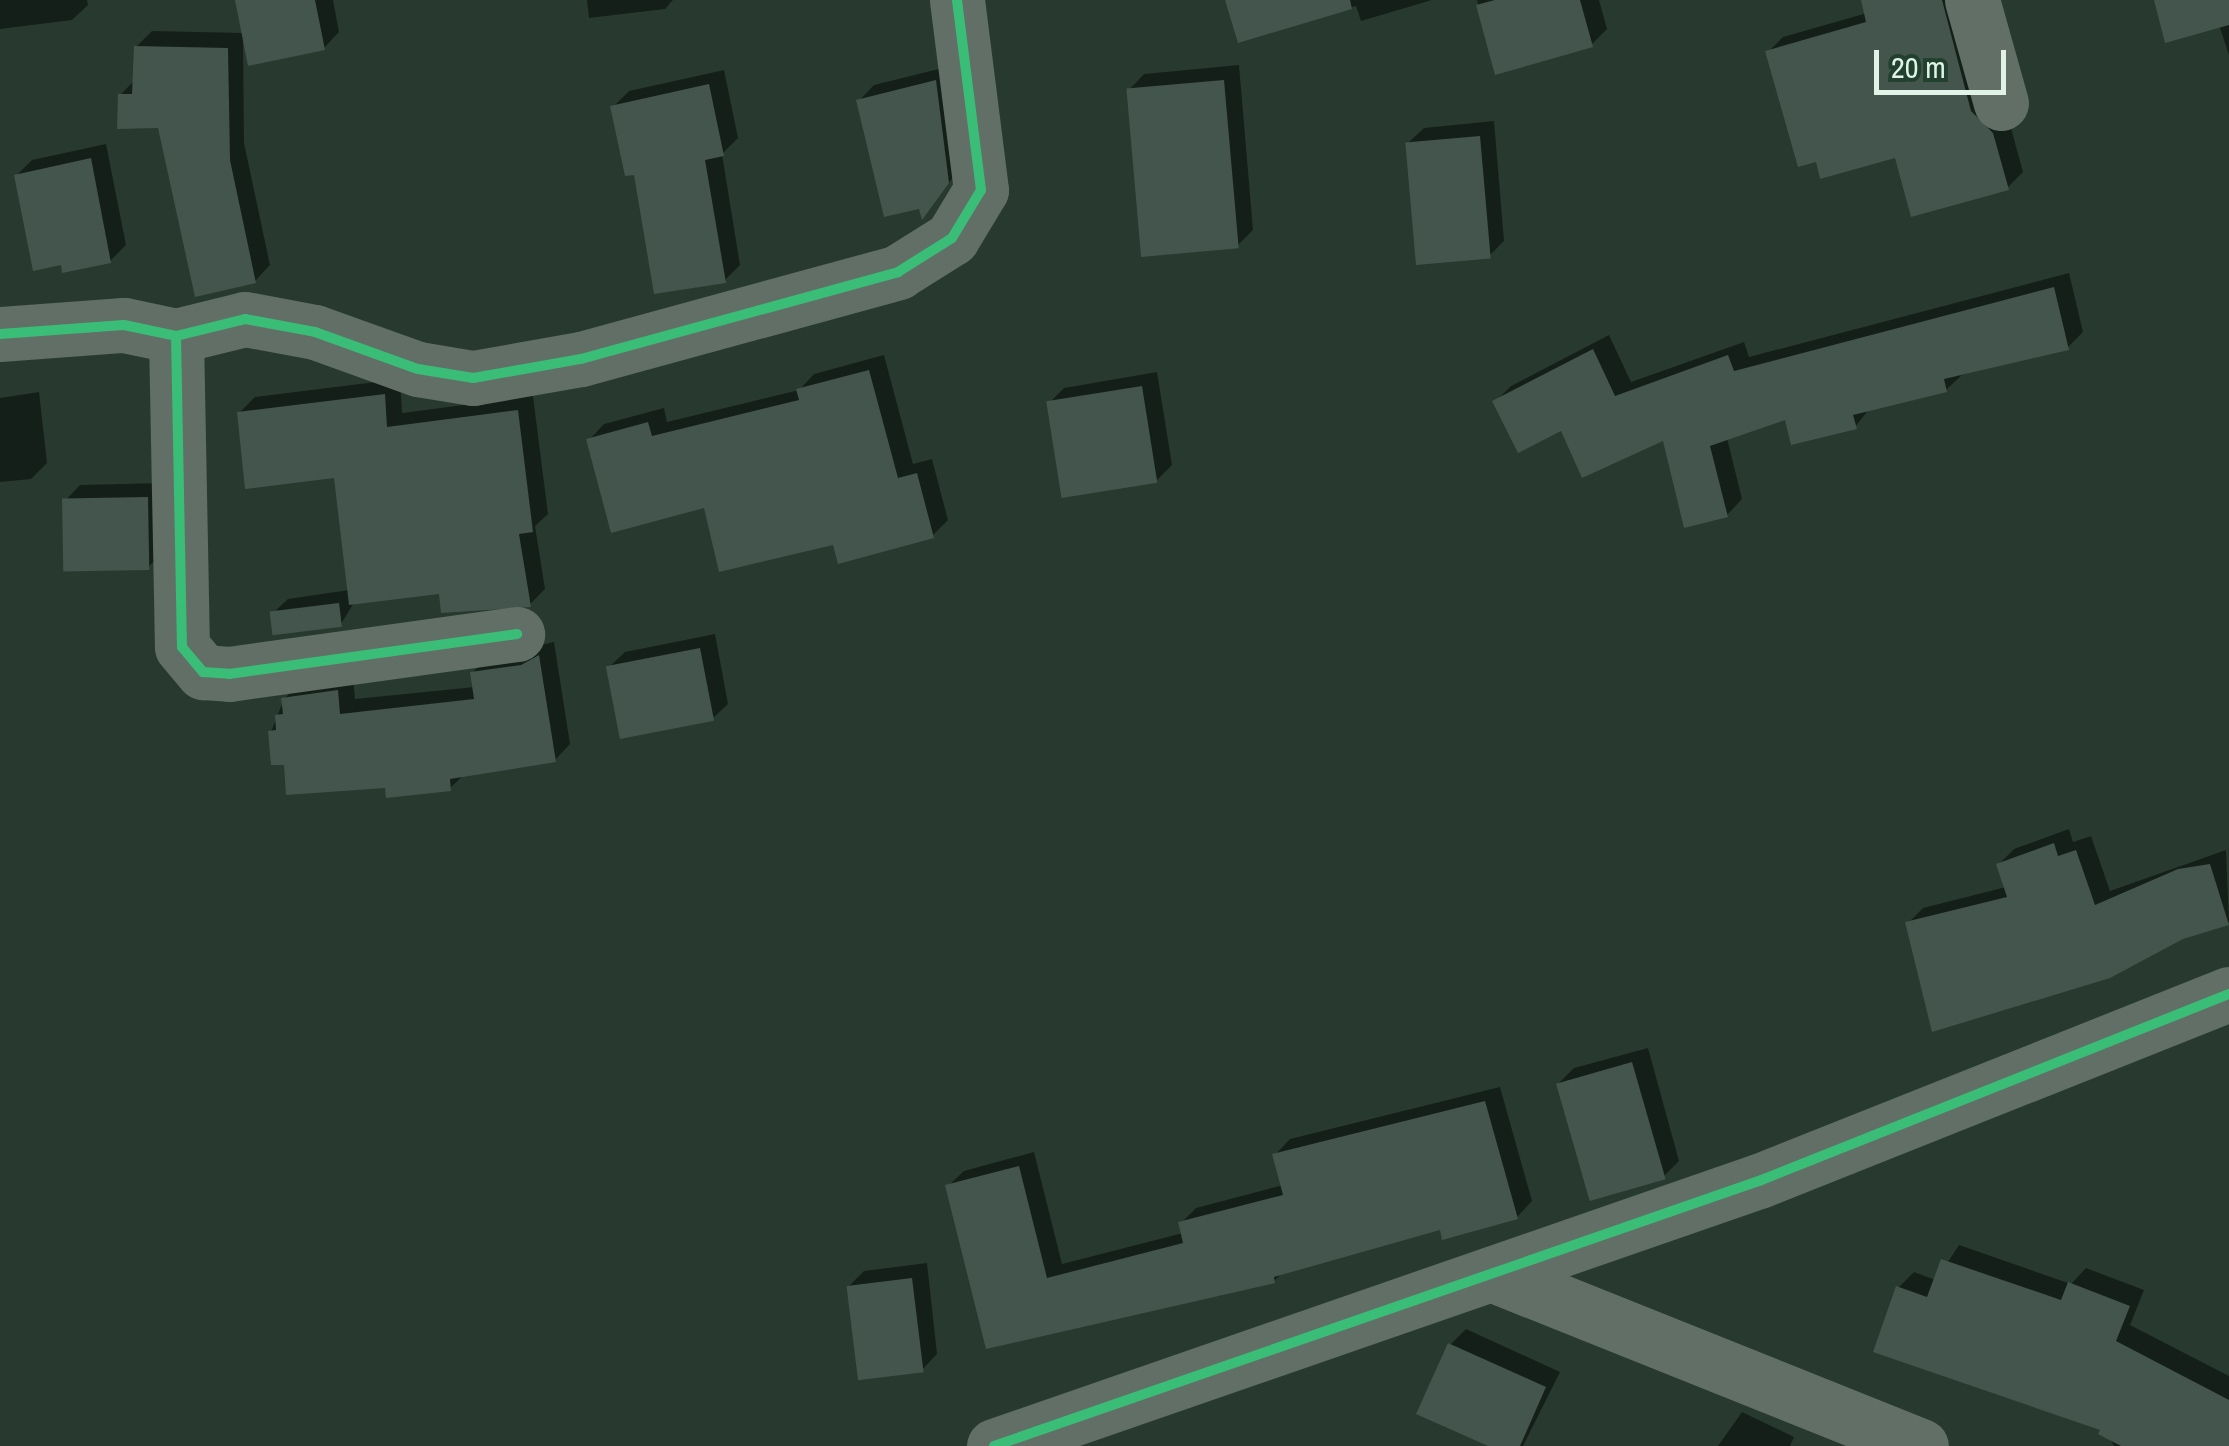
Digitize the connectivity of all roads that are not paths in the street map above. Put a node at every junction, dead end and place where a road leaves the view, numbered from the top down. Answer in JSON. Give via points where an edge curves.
{"nodes":[{"id":1,"x":957,"y":0,"type":"edge"},
{"id":2,"x":1972,"y":0,"type":"edge"},
{"id":3,"x":2001,"y":104,"type":"dead end"},
{"id":4,"x":0,"y":334,"type":"edge"},
{"id":5,"x":176,"y":336,"type":"junction"},
{"id":6,"x":517,"y":634,"type":"dead end"},
{"id":7,"x":2229,"y":994,"type":"edge"},
{"id":8,"x":1492,"y":1274,"type":"junction"},
{"id":9,"x":994,"y":1446,"type":"edge"},
{"id":10,"x":1921,"y":1446,"type":"edge"}],
"edges":[{"from":1,"to":5,"type":"street","via":[[981,190],[952,238],[898,272],[581,359],[473,378],[418,369],[315,332],[245,320]]},
{"from":2,"to":3,"type":"street"},
{"from":4,"to":5,"type":"street","via":[[124,325]]},
{"from":5,"to":6,"type":"street","via":[[182,647],[204,672]]},
{"from":7,"to":8,"type":"street","via":[[1759,1181]]},
{"from":8,"to":9,"type":"street"},
{"from":8,"to":10,"type":"street"}]}
